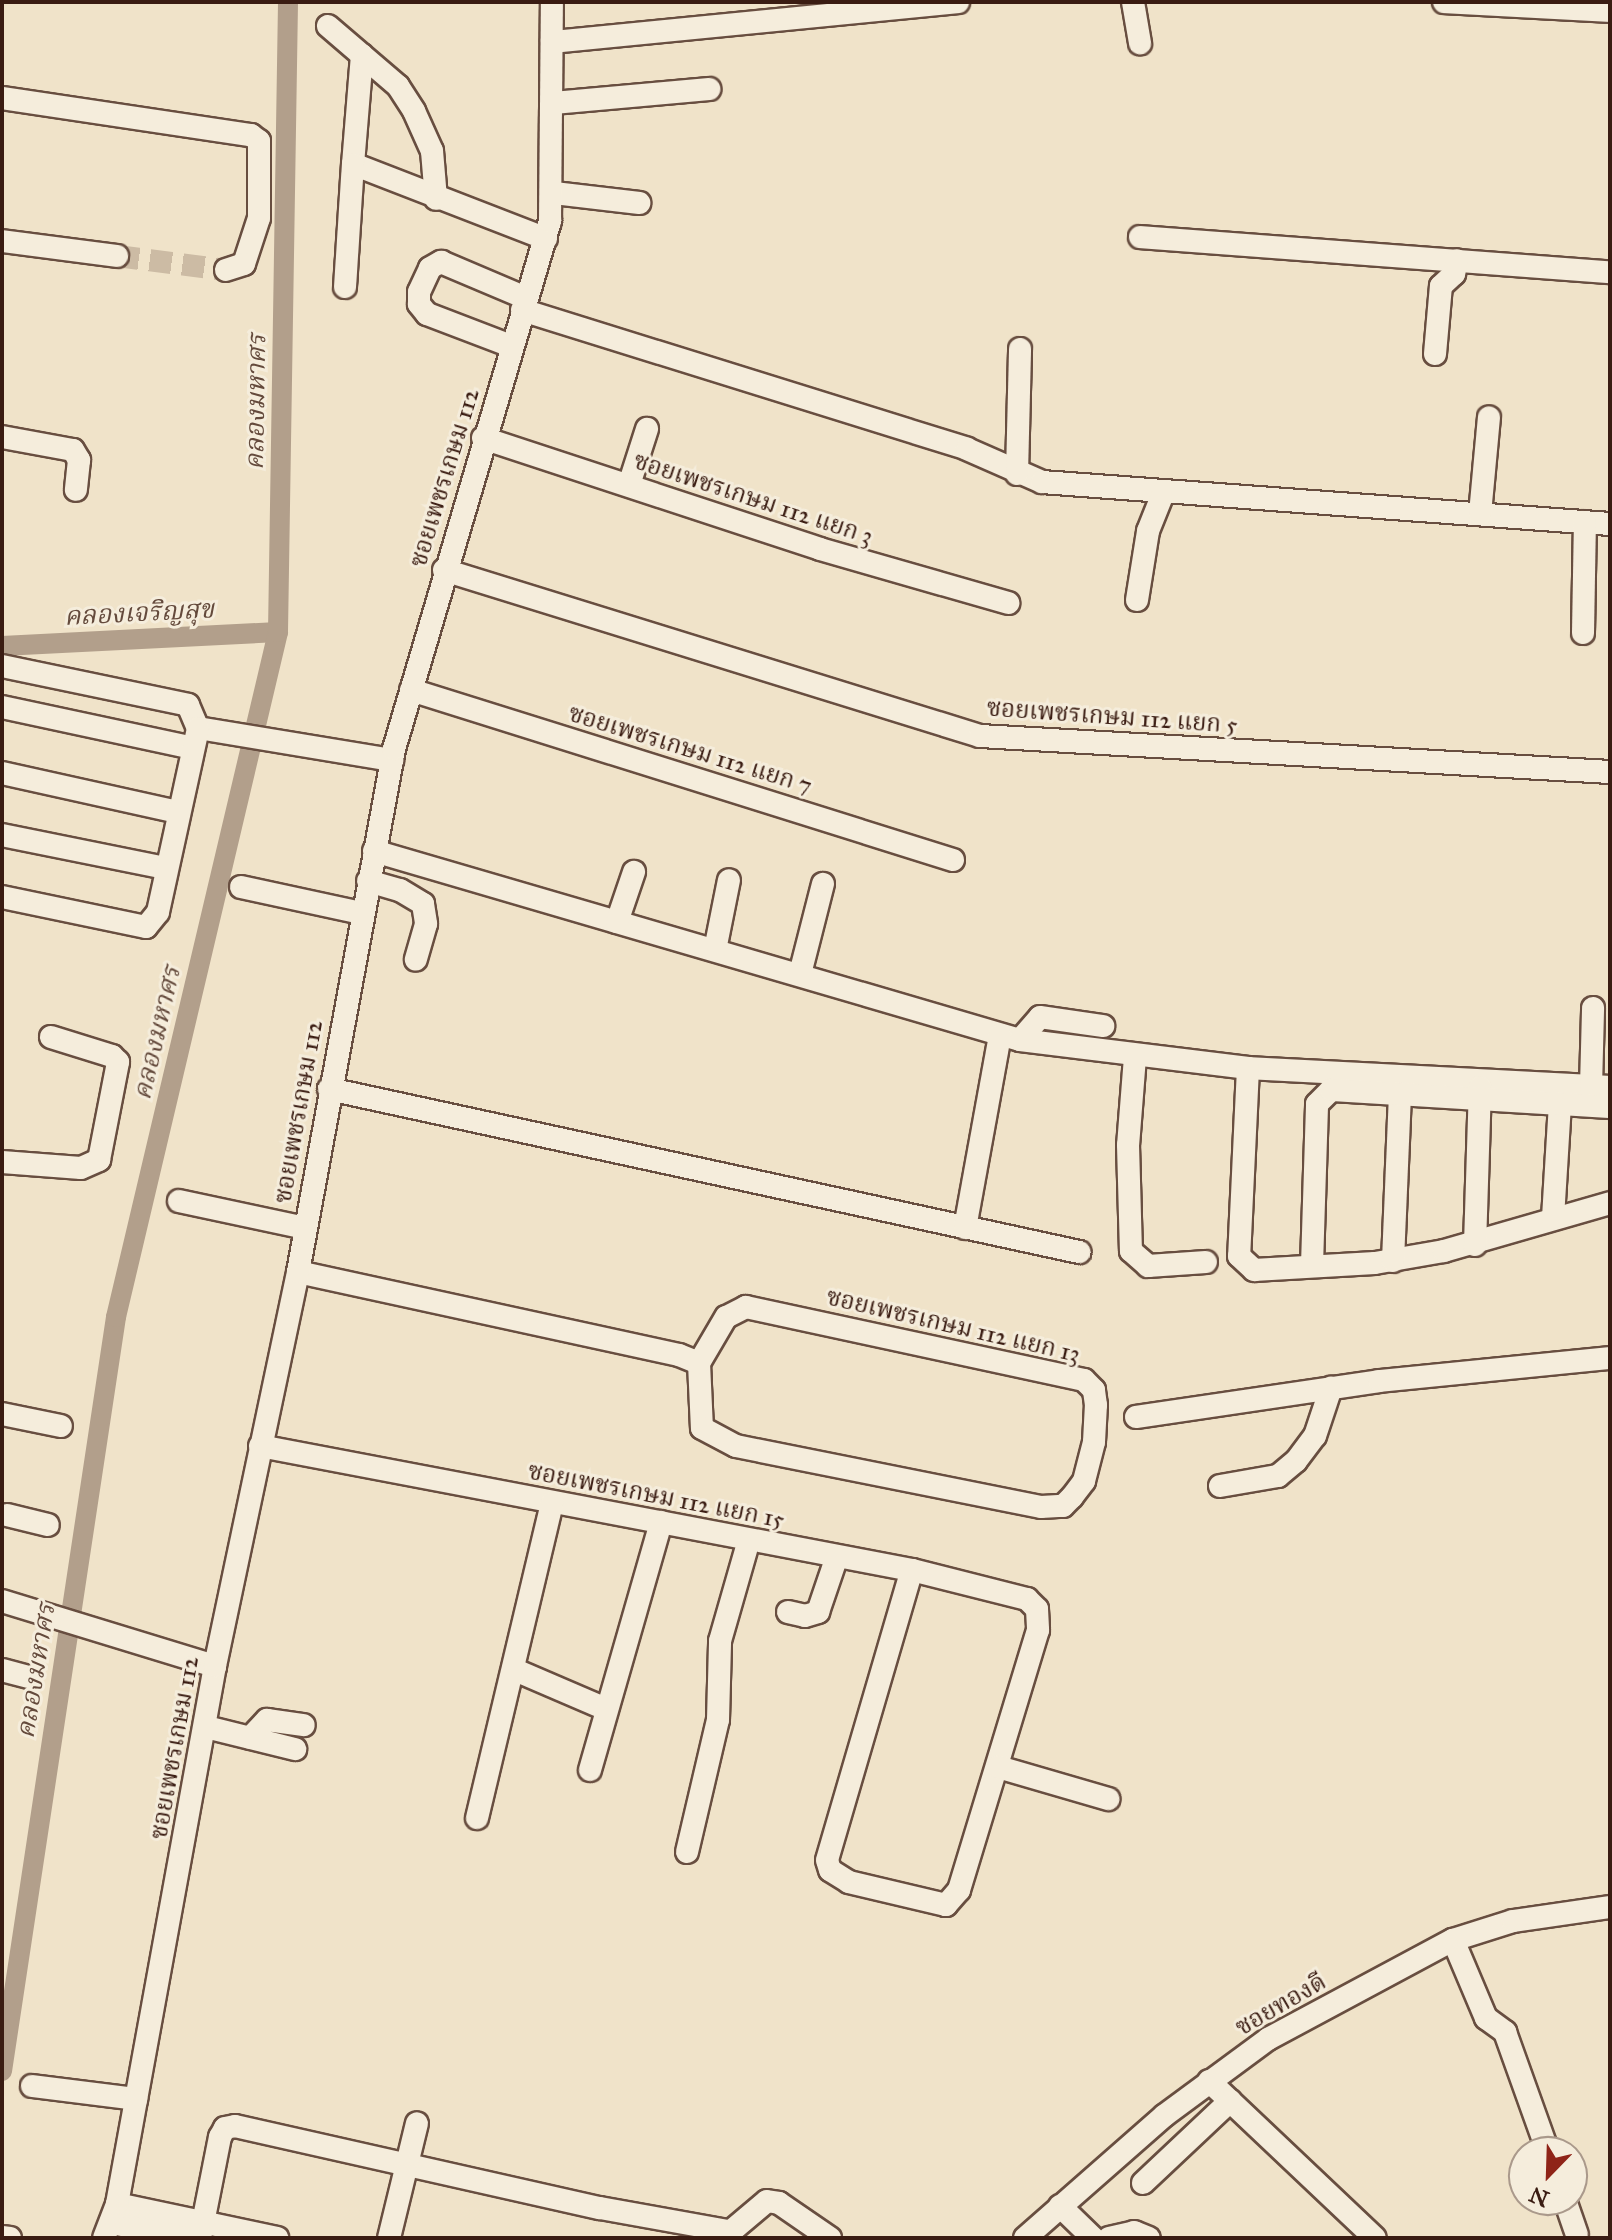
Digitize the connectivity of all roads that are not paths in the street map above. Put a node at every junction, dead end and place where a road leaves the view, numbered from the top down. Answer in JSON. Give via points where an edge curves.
{"nodes":[{"id":1,"x":552,"y":2,"type":"edge"},
{"id":2,"x":958,"y":2,"type":"edge"},
{"id":3,"x":1133,"y":2,"type":"edge"},
{"id":4,"x":1444,"y":2,"type":"edge"},
{"id":5,"x":1506,"y":4,"type":"edge"},
{"id":6,"x":1610,"y":11,"type":"edge"},
{"id":7,"x":328,"y":26,"type":"dead end"},
{"id":8,"x":552,"y":42,"type":"junction"},
{"id":9,"x":1140,"y":43,"type":"dead end"},
{"id":10,"x":362,"y":55,"type":"junction"},
{"id":11,"x":709,"y":89,"type":"dead end"},
{"id":12,"x":2,"y":98,"type":"edge"},
{"id":13,"x":553,"y":103,"type":"junction"},
{"id":14,"x":353,"y":164,"type":"junction"},
{"id":15,"x":554,"y":193,"type":"junction"},
{"id":16,"x":436,"y":199,"type":"junction"},
{"id":17,"x":639,"y":203,"type":"dead end"},
{"id":18,"x":1140,"y":237,"type":"dead end"},
{"id":19,"x":546,"y":239,"type":"junction"},
{"id":20,"x":2,"y":241,"type":"edge"},
{"id":21,"x":117,"y":256,"type":"tunnel mouth"},
{"id":22,"x":1457,"y":260,"type":"junction"},
{"id":23,"x":226,"y":270,"type":"dead end"},
{"id":24,"x":1610,"y":272,"type":"edge"},
{"id":25,"x":345,"y":287,"type":"dead end"},
{"id":26,"x":524,"y":304,"type":"junction"},
{"id":27,"x":511,"y":346,"type":"junction"},
{"id":28,"x":1020,"y":349,"type":"dead end"},
{"id":29,"x":1435,"y":354,"type":"dead end"},
{"id":30,"x":1489,"y":417,"type":"dead end"},
{"id":31,"x":647,"y":429,"type":"dead end"},
{"id":32,"x":2,"y":437,"type":"edge"},
{"id":33,"x":483,"y":438,"type":"junction"},
{"id":34,"x":1017,"y":474,"type":"junction"},
{"id":35,"x":629,"y":485,"type":"junction"},
{"id":36,"x":76,"y":490,"type":"dead end"},
{"id":37,"x":1164,"y":491,"type":"junction"},
{"id":38,"x":1480,"y":514,"type":"junction"},
{"id":39,"x":1585,"y":522,"type":"junction"},
{"id":40,"x":1610,"y":524,"type":"edge"},
{"id":41,"x":444,"y":570,"type":"junction"},
{"id":42,"x":1137,"y":600,"type":"dead end"},
{"id":43,"x":1008,"y":603,"type":"dead end"},
{"id":44,"x":1583,"y":633,"type":"dead end"},
{"id":45,"x":2,"y":666,"type":"edge"},
{"id":46,"x":411,"y":690,"type":"junction"},
{"id":47,"x":2,"y":707,"type":"edge"},
{"id":48,"x":201,"y":736,"type":"junction"},
{"id":49,"x":392,"y":760,"type":"junction"},
{"id":50,"x":1610,"y":772,"type":"edge"},
{"id":51,"x":2,"y":773,"type":"edge"},
{"id":52,"x":178,"y":812,"type":"junction"},
{"id":53,"x":2,"y":835,"type":"edge"},
{"id":54,"x":374,"y":851,"type":"junction"},
{"id":55,"x":953,"y":860,"type":"dead end"},
{"id":56,"x":166,"y":868,"type":"junction"},
{"id":57,"x":634,"y":872,"type":"dead end"},
{"id":58,"x":729,"y":880,"type":"dead end"},
{"id":59,"x":368,"y":881,"type":"junction"},
{"id":60,"x":823,"y":884,"type":"dead end"},
{"id":61,"x":241,"y":887,"type":"dead end"},
{"id":62,"x":2,"y":897,"type":"edge"},
{"id":63,"x":361,"y":913,"type":"junction"},
{"id":64,"x":617,"y":922,"type":"junction"},
{"id":65,"x":715,"y":950,"type":"junction"},
{"id":66,"x":416,"y":960,"type":"dead end"},
{"id":67,"x":800,"y":974,"type":"junction"},
{"id":68,"x":1593,"y":1008,"type":"dead end"},
{"id":69,"x":1103,"y":1026,"type":"dead end"},
{"id":70,"x":51,"y":1037,"type":"dead end"},
{"id":71,"x":1010,"y":1037,"type":"junction"},
{"id":72,"x":1135,"y":1057,"type":"junction"},
{"id":73,"x":1248,"y":1068,"type":"junction"},
{"id":74,"x":1600,"y":1087,"type":"edge"},
{"id":75,"x":329,"y":1089,"type":"junction"},
{"id":76,"x":1480,"y":1090,"type":"junction"},
{"id":77,"x":1400,"y":1093,"type":"junction"},
{"id":78,"x":1560,"y":1103,"type":"junction"},
{"id":79,"x":1610,"y":1107,"type":"edge"},
{"id":80,"x":2,"y":1162,"type":"edge"},
{"id":81,"x":179,"y":1201,"type":"dead end"},
{"id":82,"x":1610,"y":1203,"type":"edge"},
{"id":83,"x":1553,"y":1218,"type":"junction"},
{"id":84,"x":305,"y":1228,"type":"junction"},
{"id":85,"x":965,"y":1228,"type":"junction"},
{"id":86,"x":1475,"y":1245,"type":"junction"},
{"id":87,"x":1079,"y":1252,"type":"dead end"},
{"id":88,"x":1393,"y":1261,"type":"junction"},
{"id":89,"x":1206,"y":1262,"type":"dead end"},
{"id":90,"x":1312,"y":1265,"type":"junction"},
{"id":91,"x":298,"y":1272,"type":"junction"},
{"id":92,"x":1610,"y":1358,"type":"edge"},
{"id":93,"x":699,"y":1363,"type":"junction"},
{"id":94,"x":1331,"y":1388,"type":"junction"},
{"id":95,"x":2,"y":1414,"type":"edge"},
{"id":96,"x":1136,"y":1417,"type":"dead end"},
{"id":97,"x":61,"y":1426,"type":"dead end"},
{"id":98,"x":260,"y":1446,"type":"junction"},
{"id":99,"x":1220,"y":1486,"type":"dead end"},
{"id":100,"x":552,"y":1503,"type":"junction"},
{"id":101,"x":4,"y":1522,"type":"edge"},
{"id":102,"x":661,"y":1522,"type":"junction"},
{"id":103,"x":48,"y":1525,"type":"dead end"},
{"id":104,"x":749,"y":1540,"type":"junction"},
{"id":105,"x":836,"y":1559,"type":"junction"},
{"id":106,"x":912,"y":1570,"type":"junction"},
{"id":107,"x":2,"y":1601,"type":"edge"},
{"id":108,"x":788,"y":1612,"type":"dead end"},
{"id":109,"x":215,"y":1666,"type":"junction"},
{"id":110,"x":2,"y":1670,"type":"edge"},
{"id":111,"x":515,"y":1670,"type":"junction"},
{"id":112,"x":29,"y":1677,"type":"dead end"},
{"id":113,"x":606,"y":1709,"type":"junction"},
{"id":114,"x":304,"y":1725,"type":"dead end"},
{"id":115,"x":206,"y":1727,"type":"junction"},
{"id":116,"x":250,"y":1738,"type":"junction"},
{"id":117,"x":295,"y":1749,"type":"dead end"},
{"id":118,"x":998,"y":1767,"type":"junction"},
{"id":119,"x":590,"y":1770,"type":"dead end"},
{"id":120,"x":1108,"y":1799,"type":"dead end"},
{"id":121,"x":477,"y":1818,"type":"dead end"},
{"id":122,"x":687,"y":1852,"type":"dead end"},
{"id":123,"x":1610,"y":1907,"type":"edge"},
{"id":124,"x":1453,"y":1940,"type":"junction"},
{"id":125,"x":1209,"y":2081,"type":"junction"},
{"id":126,"x":32,"y":2086,"type":"dead end"},
{"id":127,"x":136,"y":2099,"type":"junction"},
{"id":128,"x":1230,"y":2101,"type":"junction"},
{"id":129,"x":417,"y":2123,"type":"dead end"},
{"id":130,"x":1542,"y":2136,"type":"edge"},
{"id":131,"x":407,"y":2165,"type":"junction"},
{"id":132,"x":1143,"y":2183,"type":"dead end"},
{"id":133,"x":1060,"y":2206,"type":"junction"},
{"id":134,"x":1571,"y":2216,"type":"edge"},
{"id":135,"x":111,"y":2222,"type":"edge"},
{"id":136,"x":201,"y":2230,"type":"edge"},
{"id":137,"x":725,"y":2234,"type":"edge"},
{"id":138,"x":1577,"y":2234,"type":"dead end"},
{"id":139,"x":2,"y":2237,"type":"edge"},
{"id":140,"x":10,"y":2238,"type":"edge"},
{"id":141,"x":185,"y":2238,"type":"edge"},
{"id":142,"x":277,"y":2238,"type":"edge"},
{"id":143,"x":389,"y":2238,"type":"edge"},
{"id":144,"x":830,"y":2238,"type":"edge"},
{"id":145,"x":1025,"y":2238,"type":"edge"},
{"id":146,"x":1093,"y":2238,"type":"edge"},
{"id":147,"x":1109,"y":2238,"type":"edge"},
{"id":148,"x":1149,"y":2238,"type":"edge"},
{"id":149,"x":1375,"y":2238,"type":"edge"}],
"edges":[{"from":1,"to":8,"type":"street","name":"ซอยเพชรเกษม 112"},
{"from":2,"to":8,"type":"street"},
{"from":3,"to":9,"type":"street"},
{"from":4,"to":5,"type":"street"},
{"from":5,"to":6,"type":"street"},
{"from":7,"to":10,"type":"street"},
{"from":8,"to":13,"type":"street","name":"ซอยเพชรเกษม 112"},
{"from":10,"to":14,"type":"street"},
{"from":10,"to":16,"type":"street","via":[[398,86],[423,127],[432,151]]},
{"from":11,"to":13,"type":"street"},
{"from":12,"to":23,"type":"street","via":[[251,135],[259,141],[259,218],[244,264]]},
{"from":13,"to":15,"type":"street","name":"ซอยเพชรเกษม 112"},
{"from":14,"to":16,"type":"street"},
{"from":14,"to":25,"type":"street"},
{"from":15,"to":17,"type":"street"},
{"from":15,"to":19,"type":"street","name":"ซอยเพชรเกษม 112"},
{"from":16,"to":19,"type":"street"},
{"from":18,"to":22,"type":"street"},
{"from":19,"to":26,"type":"street","name":"ซอยเพชรเกษม 112"},
{"from":20,"to":21,"type":"street"},
{"from":22,"to":24,"type":"street"},
{"from":22,"to":29,"type":"street","via":[[1454,274],[1441,286]]},
{"from":26,"to":27,"type":"street","name":"ซอยเพชรเกษม 112"},
{"from":26,"to":27,"type":"street","via":[[441,262],[430,268],[419,292],[419,304],[427,314]]},
{"from":26,"to":34,"type":"street","via":[[967,449]]},
{"from":27,"to":33,"type":"street","name":"ซอยเพชรเกษม 112"},
{"from":28,"to":34,"type":"street"},
{"from":30,"to":38,"type":"street"},
{"from":31,"to":35,"type":"street"},
{"from":32,"to":36,"type":"street","via":[[73,450],[79,460]]},
{"from":33,"to":35,"type":"street","name":"ซอยเพชรเกษม 112 แยก 3"},
{"from":33,"to":41,"type":"street","name":"ซอยเพชรเกษม 112"},
{"from":34,"to":37,"type":"street","via":[[1042,482]]},
{"from":35,"to":43,"type":"street","name":"ซอยเพชรเกษม 112 แยก 3","via":[[966,595]]},
{"from":37,"to":38,"type":"street"},
{"from":37,"to":42,"type":"street","via":[[1148,531]]},
{"from":38,"to":39,"type":"street"},
{"from":39,"to":40,"type":"street"},
{"from":39,"to":44,"type":"street"},
{"from":41,"to":46,"type":"street","name":"ซอยเพชรเกษม 112"},
{"from":41,"to":50,"type":"street","name":"ซอยเพชรเกษม 112 แยก 5","via":[[980,736]]},
{"from":45,"to":48,"type":"street","via":[[188,705]]},
{"from":46,"to":49,"type":"street","name":"ซอยเพชรเกษม 112"},
{"from":46,"to":55,"type":"street","name":"ซอยเพชรเกษม 112 แยก 7"},
{"from":47,"to":48,"type":"street"},
{"from":48,"to":49,"type":"street","via":[[300,744]]},
{"from":48,"to":52,"type":"street"},
{"from":49,"to":54,"type":"street","name":"ซอยเพชรเกษม 112"},
{"from":51,"to":52,"type":"street"},
{"from":52,"to":56,"type":"street"},
{"from":53,"to":56,"type":"street"},
{"from":54,"to":59,"type":"street","name":"ซอยเพชรเกษม 112"},
{"from":54,"to":64,"type":"street"},
{"from":56,"to":62,"type":"street","via":[[158,912],[146,927]]},
{"from":57,"to":64,"type":"street"},
{"from":58,"to":65,"type":"street"},
{"from":59,"to":63,"type":"street","name":"ซอยเพชรเกษม 112"},
{"from":59,"to":66,"type":"street","via":[[400,890],[423,904],[426,924]]},
{"from":60,"to":67,"type":"street"},
{"from":61,"to":63,"type":"street"},
{"from":63,"to":75,"type":"street","name":"ซอยเพชรเกษม 112"},
{"from":64,"to":65,"type":"street"},
{"from":65,"to":67,"type":"street"},
{"from":67,"to":71,"type":"street"},
{"from":68,"to":74,"type":"street"},
{"from":69,"to":71,"type":"street","via":[[1040,1017]]},
{"from":70,"to":80,"type":"street","via":[[118,1062],[99,1160],[81,1168]]},
{"from":71,"to":72,"type":"street"},
{"from":71,"to":85,"type":"street"},
{"from":72,"to":73,"type":"street"},
{"from":72,"to":89,"type":"street","via":[[1128,1145],[1131,1251],[1148,1266]]},
{"from":73,"to":76,"type":"street"},
{"from":73,"to":90,"type":"street","via":[[1239,1256],[1254,1270]]},
{"from":74,"to":76,"type":"street"},
{"from":75,"to":84,"type":"street","name":"ซอยเพชรเกษม 112"},
{"from":75,"to":85,"type":"street"},
{"from":76,"to":77,"type":"street"},
{"from":76,"to":78,"type":"street"},
{"from":76,"to":86,"type":"street"},
{"from":77,"to":88,"type":"street"},
{"from":77,"to":90,"type":"street","via":[[1331,1090],[1317,1104]]},
{"from":78,"to":79,"type":"street"},
{"from":78,"to":83,"type":"street"},
{"from":81,"to":84,"type":"street"},
{"from":82,"to":83,"type":"street"},
{"from":83,"to":86,"type":"street"},
{"from":84,"to":91,"type":"street","name":"ซอยเพชรเกษม 112"},
{"from":85,"to":87,"type":"street"},
{"from":86,"to":88,"type":"street"},
{"from":88,"to":90,"type":"street"},
{"from":91,"to":93,"type":"street"},
{"from":91,"to":98,"type":"street","name":"ซอยเพชรเกษม 112"},
{"from":92,"to":94,"type":"street"},
{"from":93,"to":93,"type":"street","name":"ซอยเพชรเกษม 112 แยก 13","via":[[697,1413],[702,1428],[715,1438],[1002,1500],[1063,1506],[1084,1481],[1094,1442],[1094,1390],[1084,1380],[746,1307],[726,1317]]},
{"from":94,"to":96,"type":"street"},
{"from":94,"to":99,"type":"street","via":[[1315,1436],[1296,1461],[1278,1476]]},
{"from":95,"to":97,"type":"street"},
{"from":98,"to":100,"type":"street","name":"ซอยเพชรเกษม 112 แยก 15"},
{"from":98,"to":109,"type":"street","name":"ซอยเพชรเกษม 112"},
{"from":100,"to":102,"type":"street","name":"ซอยเพชรเกษม 112 แยก 15"},
{"from":100,"to":111,"type":"street"},
{"from":101,"to":103,"type":"street"},
{"from":102,"to":104,"type":"street","name":"ซอยเพชรเกษม 112 แยก 15"},
{"from":102,"to":113,"type":"street"},
{"from":104,"to":105,"type":"street","name":"ซอยเพชรเกษม 112 แยก 15"},
{"from":104,"to":122,"type":"street","via":[[720,1641],[718,1720]]},
{"from":105,"to":106,"type":"street","name":"ซอยเพชรเกษม 112 แยก 15"},
{"from":105,"to":108,"type":"street","via":[[818,1612]]},
{"from":106,"to":118,"type":"street","name":"ซอยเพชรเกษม 112 แยก 15","via":[[1027,1599],[1037,1609],[1038,1630]]},
{"from":106,"to":118,"type":"street","via":[[835,1828],[830,1870],[849,1882],[946,1905],[959,1890]]},
{"from":107,"to":109,"type":"street"},
{"from":109,"to":115,"type":"street","name":"ซอยเพชรเกษม 112"},
{"from":110,"to":112,"type":"street"},
{"from":111,"to":113,"type":"street"},
{"from":111,"to":121,"type":"street"},
{"from":113,"to":119,"type":"street"},
{"from":114,"to":116,"type":"street","via":[[267,1720]]},
{"from":115,"to":116,"type":"street"},
{"from":115,"to":127,"type":"street","name":"ซอยเพชรเกษม 112"},
{"from":116,"to":117,"type":"street"},
{"from":118,"to":120,"type":"street"},
{"from":123,"to":124,"type":"street","name":"ซอยทองดี","via":[[1513,1921]]},
{"from":124,"to":125,"type":"street","name":"ซอยทองดี","via":[[1268,2039]]},
{"from":124,"to":130,"type":"street","via":[[1486,2018],[1505,2032]]},
{"from":125,"to":128,"type":"street"},
{"from":125,"to":133,"type":"street","name":"ซอยทองดี"},
{"from":126,"to":127,"type":"street"},
{"from":127,"to":135,"type":"street","name":"ซอยเพชรเกษม 112"},
{"from":128,"to":132,"type":"street"},
{"from":128,"to":149,"type":"street"},
{"from":129,"to":131,"type":"street"},
{"from":131,"to":136,"type":"street","via":[[225,2128]]},
{"from":131,"to":137,"type":"street"},
{"from":131,"to":143,"type":"street"},
{"from":133,"to":145,"type":"street","name":"ซอยทองดี"},
{"from":133,"to":146,"type":"street"},
{"from":134,"to":138,"type":"street"},
{"from":135,"to":136,"type":"street"},
{"from":135,"to":141,"type":"street"},
{"from":136,"to":142,"type":"street"},
{"from":137,"to":144,"type":"street","via":[[767,2201],[779,2203]]},
{"from":139,"to":140,"type":"street"},
{"from":147,"to":148,"type":"street","via":[[1134,2232]]}]}
